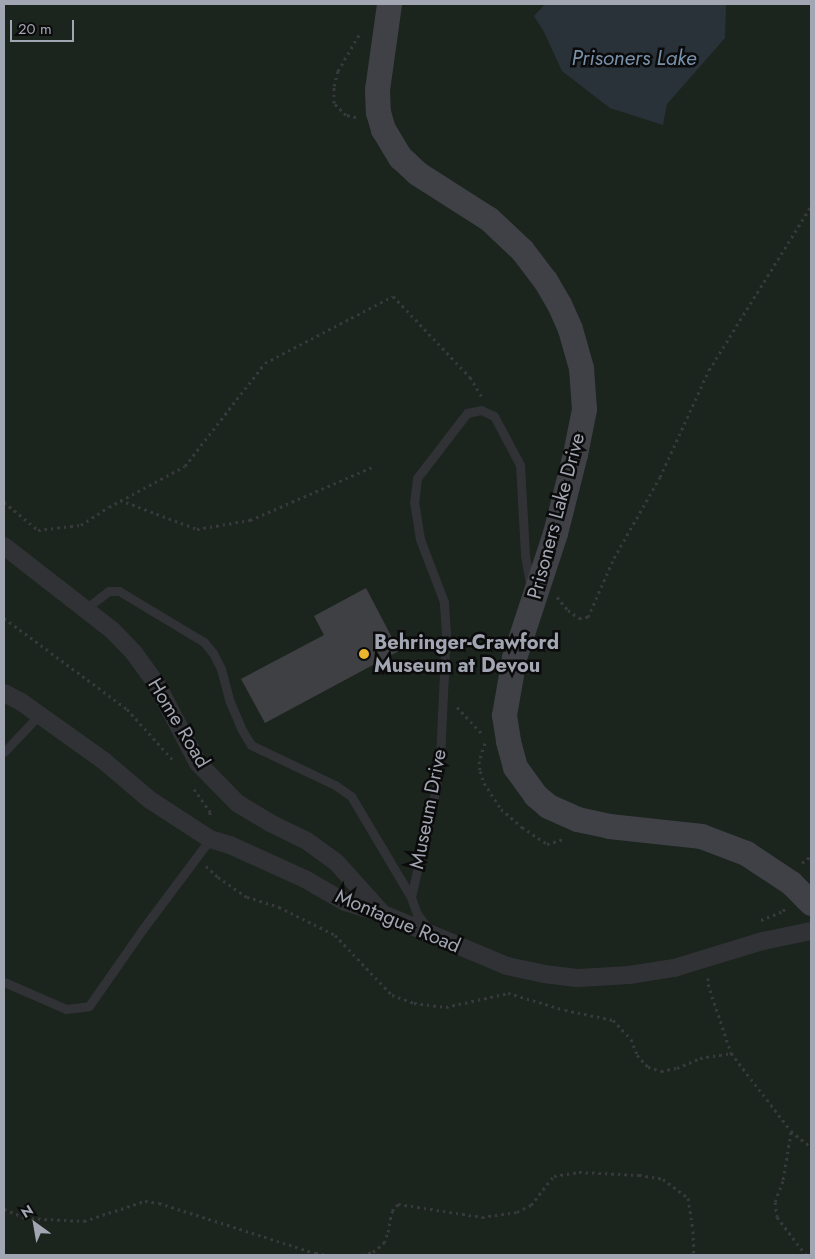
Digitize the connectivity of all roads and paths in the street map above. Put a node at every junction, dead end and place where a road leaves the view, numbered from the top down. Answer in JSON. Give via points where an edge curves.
{"nodes":[{"id":1,"x":389,"y":4,"type":"edge"},
{"id":2,"x":811,"y":206,"type":"edge"},
{"id":3,"x":494,"y":416,"type":"junction"},
{"id":4,"x":375,"y":466,"type":"dead end"},
{"id":5,"x":120,"y":500,"type":"junction"},
{"id":6,"x":4,"y":502,"type":"edge"},
{"id":7,"x":4,"y":546,"type":"edge"},
{"id":8,"x":534,"y":563,"type":"junction"},
{"id":9,"x":85,"y":609,"type":"junction"},
{"id":10,"x":4,"y":618,"type":"edge"},
{"id":11,"x":4,"y":693,"type":"edge"},
{"id":12,"x":463,"y":713,"type":"dead end"},
{"id":13,"x":39,"y":715,"type":"junction"},
{"id":14,"x":487,"y":739,"type":"dead end"},
{"id":15,"x":4,"y":752,"type":"edge"},
{"id":16,"x":175,"y":763,"type":"dead end"},
{"id":17,"x":191,"y":784,"type":"dead end"},
{"id":18,"x":210,"y":839,"type":"junction"},
{"id":19,"x":811,"y":856,"type":"edge"},
{"id":20,"x":196,"y":857,"type":"junction"},
{"id":21,"x":801,"y":864,"type":"dead end"},
{"id":22,"x":411,"y":897,"type":"junction"},
{"id":23,"x":811,"y":903,"type":"edge"},
{"id":24,"x":381,"y":913,"type":"junction"},
{"id":25,"x":811,"y":931,"type":"edge"},
{"id":26,"x":432,"y":934,"type":"junction"},
{"id":27,"x":709,"y":958,"type":"junction"},
{"id":28,"x":4,"y":982,"type":"edge"},
{"id":29,"x":730,"y":1053,"type":"junction"},
{"id":30,"x":792,"y":1131,"type":"junction"},
{"id":31,"x":811,"y":1147,"type":"edge"},
{"id":32,"x":4,"y":1209,"type":"edge"},
{"id":33,"x":327,"y":1255,"type":"edge"},
{"id":34,"x":362,"y":1255,"type":"edge"},
{"id":35,"x":694,"y":1255,"type":"edge"},
{"id":36,"x":806,"y":1255,"type":"edge"}],
"edges":[{"from":1,"to":8,"type":"street","name":"Prisoners Lake Drive","via":[[377,89],[383,129],[400,157],[417,173],[489,219],[522,250],[559,304],[581,368],[582,418],[555,533]]},
{"from":2,"to":8,"type":"path","via":[[709,370],[660,478],[614,558],[588,617],[579,618],[568,610]]},
{"from":3,"to":5,"type":"path","via":[[470,377],[393,296],[265,363],[186,466]]},
{"from":3,"to":8,"type":"lane","via":[[520,465]]},
{"from":3,"to":22,"type":"lane","name":"Museum Drive","via":[[481,410],[467,413],[417,478],[414,503],[420,539],[444,602],[446,633],[440,758]]},
{"from":4,"to":5,"type":"path","via":[[250,520],[197,529]]},
{"from":5,"to":6,"type":"path","via":[[81,525],[38,530]]},
{"from":7,"to":9,"type":"street","name":"Home Road"},
{"from":8,"to":23,"type":"street","name":"Prisoners Lake Drive","via":[[533,602],[514,658],[504,715],[516,767],[535,795],[548,806],[577,819],[609,826],[701,836],[746,853],[791,883]]},
{"from":9,"to":22,"type":"lane","via":[[108,592],[119,591],[204,642],[221,669],[230,702],[252,745],[351,796]]},
{"from":9,"to":24,"type":"street","name":"Home Road","via":[[134,653],[158,685],[198,763],[236,803],[308,841],[336,862]]},
{"from":10,"to":16,"type":"path","via":[[126,709]]},
{"from":11,"to":13,"type":"street","name":"Montague Road"},
{"from":12,"to":14,"type":"path"},
{"from":13,"to":15,"type":"lane"},
{"from":13,"to":18,"type":"street","name":"Montague Road","via":[[104,761],[150,800]]},
{"from":17,"to":18,"type":"path","via":[[210,812]]},
{"from":18,"to":20,"type":"lane"},
{"from":18,"to":24,"type":"street","name":"Montague Road","via":[[305,879],[345,902]]},
{"from":19,"to":21,"type":"path"},
{"from":20,"to":28,"type":"lane","via":[[89,1006],[66,1009]]},
{"from":20,"to":29,"type":"path","via":[[247,897],[279,906],[335,935],[392,995],[414,1003],[446,1007],[508,993],[613,1020],[631,1039],[637,1055],[648,1067],[661,1071],[700,1058]]},
{"from":22,"to":26,"type":"lane"},
{"from":24,"to":26,"type":"street","name":"Montague Road"},
{"from":25,"to":27,"type":"street","name":"Montague Road","via":[[763,940]]},
{"from":26,"to":27,"type":"street","name":"Montague Road","via":[[507,966],[579,978],[630,975]]},
{"from":27,"to":29,"type":"path","via":[[708,984]]},
{"from":29,"to":30,"type":"path"},
{"from":30,"to":31,"type":"path"},
{"from":30,"to":36,"type":"path","via":[[784,1181],[775,1202],[777,1217]]},
{"from":32,"to":33,"type":"path","via":[[25,1218],[84,1221],[145,1201]]},
{"from":34,"to":35,"type":"path","via":[[373,1252],[384,1243],[392,1211],[398,1204],[482,1217],[517,1212],[530,1205],[554,1176],[579,1172],[663,1179],[688,1198]]}]}
